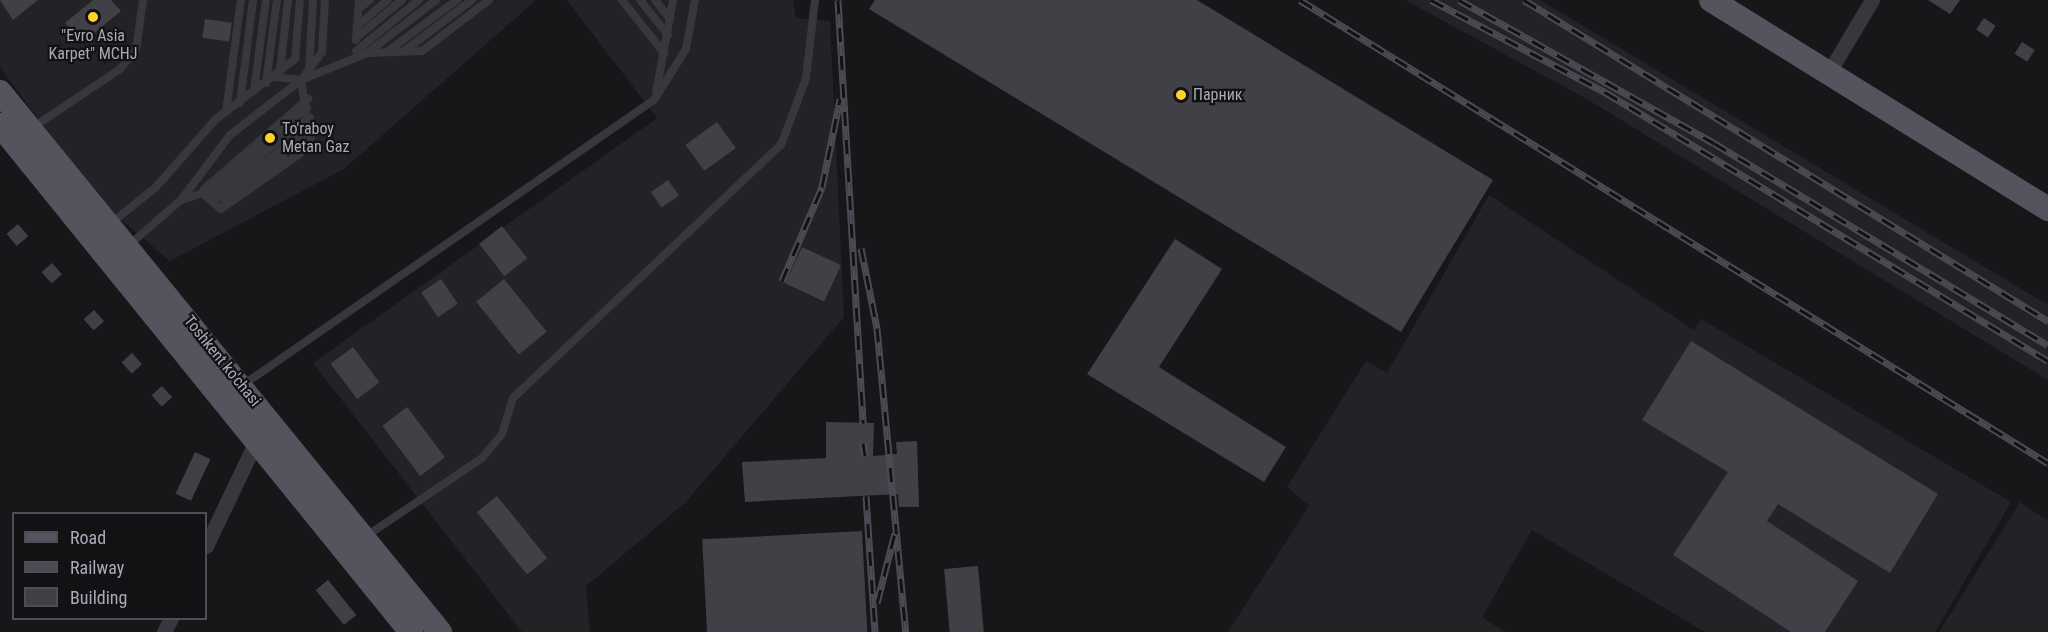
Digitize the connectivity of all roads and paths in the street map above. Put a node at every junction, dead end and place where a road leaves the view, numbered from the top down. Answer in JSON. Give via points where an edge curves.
{"nodes":[{"id":1,"x":143,"y":0,"type":"edge"},
{"id":2,"x":241,"y":0,"type":"edge"},
{"id":3,"x":253,"y":0,"type":"edge"},
{"id":4,"x":267,"y":0,"type":"edge"},
{"id":5,"x":277,"y":0,"type":"edge"},
{"id":6,"x":288,"y":0,"type":"edge"},
{"id":7,"x":300,"y":0,"type":"edge"},
{"id":8,"x":313,"y":0,"type":"edge"},
{"id":9,"x":325,"y":0,"type":"edge"},
{"id":10,"x":359,"y":0,"type":"edge"},
{"id":11,"x":370,"y":0,"type":"edge"},
{"id":12,"x":388,"y":0,"type":"edge"},
{"id":13,"x":402,"y":0,"type":"edge"},
{"id":14,"x":419,"y":0,"type":"edge"},
{"id":15,"x":436,"y":0,"type":"edge"},
{"id":16,"x":457,"y":0,"type":"edge"},
{"id":17,"x":472,"y":0,"type":"edge"},
{"id":18,"x":489,"y":0,"type":"edge"},
{"id":19,"x":622,"y":0,"type":"edge"},
{"id":20,"x":640,"y":0,"type":"edge"},
{"id":21,"x":655,"y":0,"type":"edge"},
{"id":22,"x":695,"y":0,"type":"edge"},
{"id":23,"x":815,"y":0,"type":"edge"},
{"id":24,"x":1711,"y":0,"type":"edge"},
{"id":25,"x":1872,"y":0,"type":"edge"},
{"id":26,"x":672,"y":1,"type":"edge"},
{"id":27,"x":358,"y":9,"type":"junction"},
{"id":28,"x":670,"y":19,"type":"junction"},
{"id":29,"x":357,"y":26,"type":"junction"},
{"id":30,"x":668,"y":35,"type":"junction"},
{"id":31,"x":356,"y":38,"type":"junction"},
{"id":32,"x":404,"y":51,"type":"junction"},
{"id":33,"x":387,"y":52,"type":"junction"},
{"id":34,"x":368,"y":53,"type":"junction"},
{"id":35,"x":664,"y":53,"type":"junction"},
{"id":36,"x":356,"y":55,"type":"junction"},
{"id":37,"x":309,"y":69,"type":"junction"},
{"id":38,"x":1829,"y":72,"type":"junction"},
{"id":39,"x":277,"y":74,"type":"junction"},
{"id":40,"x":301,"y":80,"type":"junction"},
{"id":41,"x":266,"y":83,"type":"junction"},
{"id":42,"x":254,"y":91,"type":"junction"},
{"id":43,"x":0,"y":92,"type":"edge"},
{"id":44,"x":654,"y":100,"type":"junction"},
{"id":45,"x":240,"y":103,"type":"junction"},
{"id":46,"x":308,"y":104,"type":"junction"},
{"id":47,"x":226,"y":112,"type":"junction"},
{"id":48,"x":310,"y":117,"type":"junction"},
{"id":49,"x":0,"y":125,"type":"edge"},
{"id":50,"x":31,"y":129,"type":"junction"},
{"id":51,"x":310,"y":129,"type":"junction"},
{"id":52,"x":210,"y":199,"type":"junction"},
{"id":53,"x":180,"y":200,"type":"junction"},
{"id":54,"x":2048,"y":209,"type":"edge"},
{"id":55,"x":101,"y":231,"type":"junction"},
{"id":56,"x":119,"y":253,"type":"junction"},
{"id":57,"x":243,"y":386,"type":"junction"},
{"id":58,"x":267,"y":418,"type":"junction"},
{"id":59,"x":256,"y":441,"type":"junction"},
{"id":60,"x":364,"y":538,"type":"junction"},
{"id":61,"x":207,"y":544,"type":"edge"},
{"id":62,"x":411,"y":632,"type":"edge"},
{"id":63,"x":440,"y":632,"type":"edge"}],
"edges":[{"from":1,"to":50,"type":"lane","via":[[136,50],[120,69]]},
{"from":2,"to":47,"type":"lane"},
{"from":3,"to":45,"type":"lane"},
{"from":4,"to":42,"type":"lane"},
{"from":5,"to":41,"type":"lane"},
{"from":6,"to":39,"type":"lane"},
{"from":7,"to":39,"type":"lane","via":[[295,59]]},
{"from":8,"to":37,"type":"lane"},
{"from":9,"to":37,"type":"lane","via":[[322,52]]},
{"from":10,"to":27,"type":"lane"},
{"from":11,"to":27,"type":"lane"},
{"from":12,"to":29,"type":"lane"},
{"from":13,"to":31,"type":"lane"},
{"from":14,"to":36,"type":"lane"},
{"from":15,"to":34,"type":"lane"},
{"from":16,"to":33,"type":"lane"},
{"from":17,"to":32,"type":"lane"},
{"from":18,"to":32,"type":"lane","via":[[422,51]]},
{"from":19,"to":35,"type":"lane"},
{"from":20,"to":30,"type":"lane"},
{"from":21,"to":28,"type":"lane"},
{"from":22,"to":44,"type":"lane","via":[[686,49]]},
{"from":23,"to":60,"type":"lane","via":[[806,78],[781,145],[513,398],[502,434],[482,458],[450,485]]},
{"from":24,"to":38,"type":"main road"},
{"from":25,"to":38,"type":"street"},
{"from":26,"to":28,"type":"lane"},
{"from":27,"to":29,"type":"lane"},
{"from":28,"to":30,"type":"lane"},
{"from":29,"to":31,"type":"lane"},
{"from":30,"to":35,"type":"lane"},
{"from":31,"to":36,"type":"lane"},
{"from":32,"to":33,"type":"lane"},
{"from":33,"to":34,"type":"lane"},
{"from":34,"to":36,"type":"lane"},
{"from":35,"to":44,"type":"lane"},
{"from":36,"to":40,"type":"lane"},
{"from":37,"to":40,"type":"lane"},
{"from":38,"to":54,"type":"main road"},
{"from":39,"to":40,"type":"lane"},
{"from":39,"to":41,"type":"lane"},
{"from":40,"to":46,"type":"lane"},
{"from":40,"to":53,"type":"lane","via":[[230,135]]},
{"from":41,"to":42,"type":"lane"},
{"from":42,"to":45,"type":"lane"},
{"from":43,"to":50,"type":"main road","name":"Toshkent ko'chasi"},
{"from":44,"to":57,"type":"lane"},
{"from":45,"to":47,"type":"lane"},
{"from":46,"to":48,"type":"lane"},
{"from":46,"to":52,"type":"lane","via":[[210,178]]},
{"from":47,"to":55,"type":"lane","via":[[156,187]]},
{"from":48,"to":51,"type":"lane"},
{"from":48,"to":52,"type":"lane"},
{"from":49,"to":55,"type":"main road","name":"Toshkent ko'chasi"},
{"from":50,"to":55,"type":"main road","name":"Toshkent ko'chasi"},
{"from":51,"to":52,"type":"lane"},
{"from":51,"to":52,"type":"lane","via":[[311,146],[221,209]]},
{"from":52,"to":53,"type":"lane"},
{"from":53,"to":56,"type":"lane"},
{"from":55,"to":56,"type":"main road","name":"Toshkent ko'chasi"},
{"from":56,"to":57,"type":"main road","name":"Toshkent ko'chasi"},
{"from":56,"to":59,"type":"main road","name":"Toshkent ko'chasi"},
{"from":57,"to":58,"type":"main road","name":"Toshkent ko'chasi"},
{"from":58,"to":59,"type":"street"},
{"from":58,"to":60,"type":"main road","name":"Toshkent ko'chasi"},
{"from":59,"to":61,"type":"street"},
{"from":59,"to":62,"type":"main road","name":"Toshkent ko'chasi"},
{"from":60,"to":63,"type":"main road","name":"Toshkent ko'chasi"}]}
